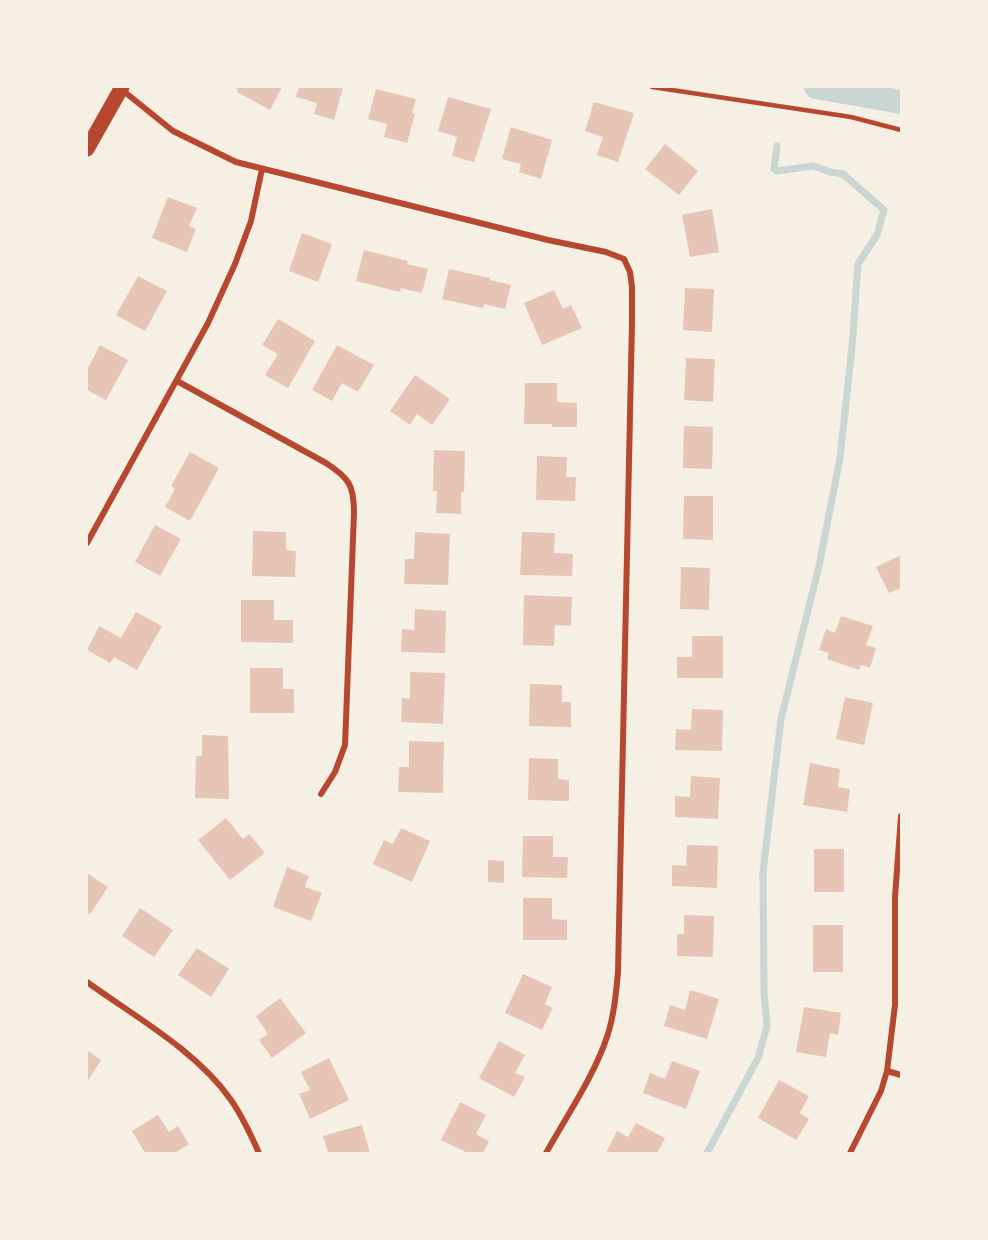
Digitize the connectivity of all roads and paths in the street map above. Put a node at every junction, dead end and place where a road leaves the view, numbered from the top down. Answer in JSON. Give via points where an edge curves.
{"nodes":[{"id":1,"x":652,"y":87,"type":"edge"},
{"id":2,"x":120,"y":88,"type":"edge"},
{"id":3,"x":901,"y":130,"type":"edge"},
{"id":4,"x":87,"y":149,"type":"edge"},
{"id":5,"x":262,"y":169,"type":"junction"},
{"id":6,"x":177,"y":381,"type":"junction"},
{"id":7,"x":87,"y":543,"type":"edge"},
{"id":8,"x":321,"y":794,"type":"dead end"},
{"id":9,"x":901,"y":816,"type":"edge"},
{"id":10,"x":87,"y":982,"type":"edge"},
{"id":11,"x":887,"y":1071,"type":"junction"},
{"id":12,"x":901,"y":1075,"type":"edge"},
{"id":13,"x":259,"y":1153,"type":"edge"},
{"id":14,"x":546,"y":1153,"type":"edge"},
{"id":15,"x":850,"y":1153,"type":"edge"}],
"edges":[{"from":1,"to":3,"type":"lane","via":[[851,117]]},
{"from":2,"to":4,"type":"main road"},
{"from":2,"to":5,"type":"street","via":[[173,131],[219,154]]},
{"from":5,"to":6,"type":"street","via":[[251,221],[235,264]]},
{"from":5,"to":14,"type":"street","via":[[606,252],[624,259],[630,272],[615,1004],[607,1037]]},
{"from":6,"to":7,"type":"street"},
{"from":6,"to":8,"type":"street","via":[[326,463],[350,483],[354,513],[345,745]]},
{"from":9,"to":11,"type":"street","via":[[895,897],[895,1005]]},
{"from":10,"to":13,"type":"street","via":[[177,1046],[211,1076],[244,1120]]},
{"from":11,"to":12,"type":"street"},
{"from":11,"to":15,"type":"street"}]}
